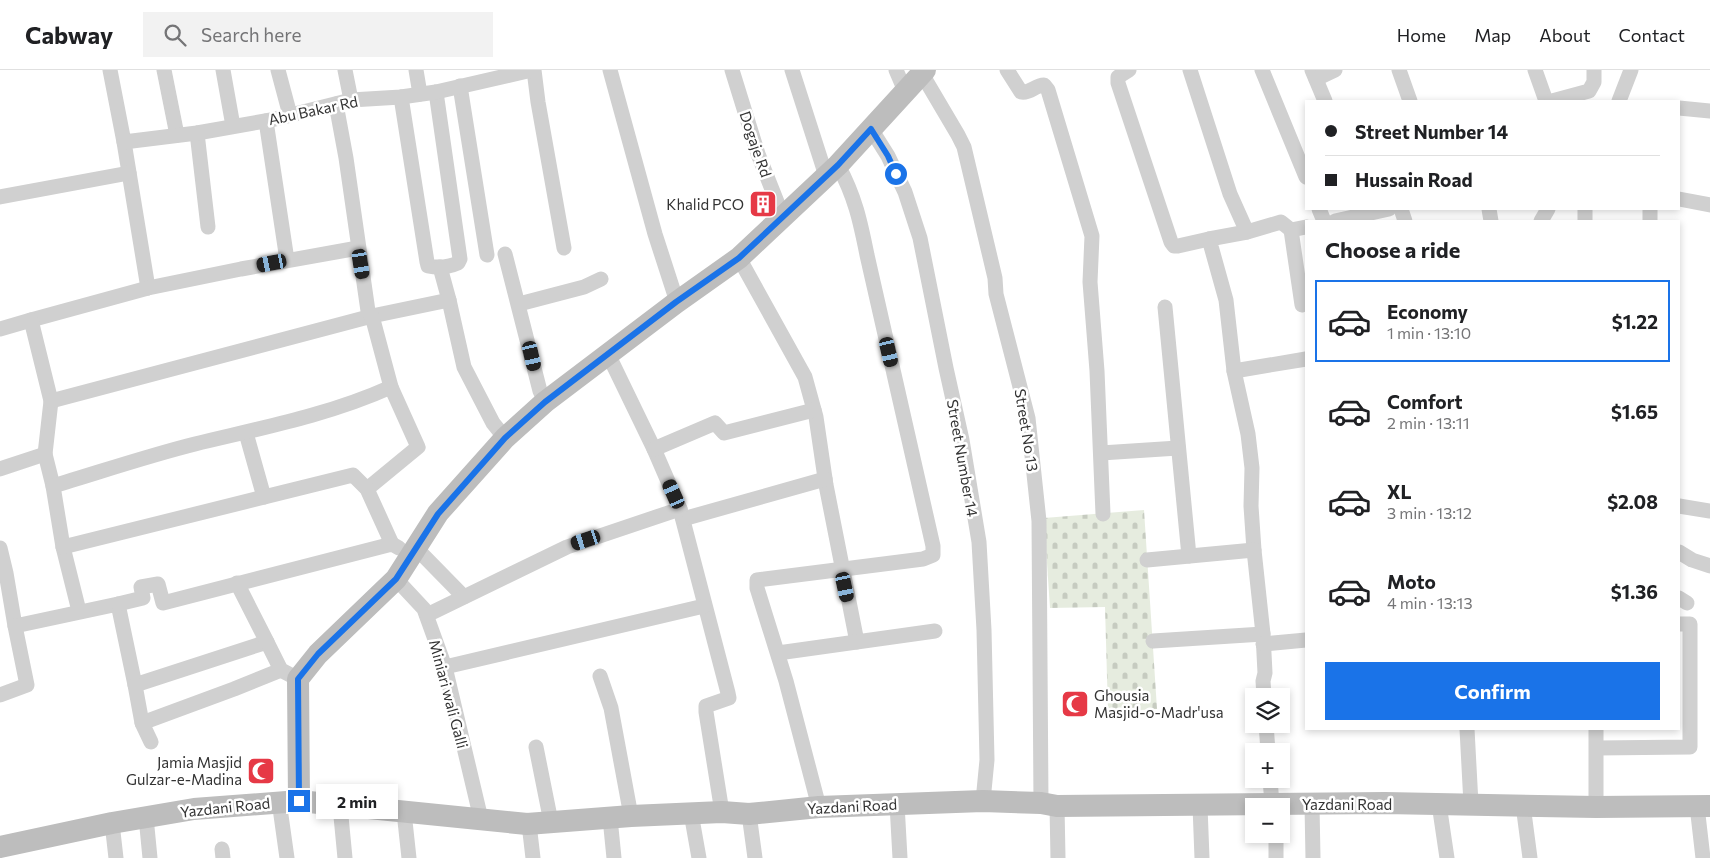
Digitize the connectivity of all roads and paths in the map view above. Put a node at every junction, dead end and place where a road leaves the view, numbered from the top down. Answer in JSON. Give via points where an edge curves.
{"nodes":[{"id":1,"x":110,"y":70,"type":"edge"},
{"id":2,"x":164,"y":70,"type":"edge"},
{"id":3,"x":223,"y":70,"type":"edge"},
{"id":4,"x":278,"y":70,"type":"edge"},
{"id":5,"x":345,"y":70,"type":"edge"},
{"id":6,"x":416,"y":70,"type":"edge"},
{"id":7,"x":533,"y":70,"type":"edge"},
{"id":8,"x":610,"y":70,"type":"edge"},
{"id":9,"x":732,"y":70,"type":"edge"},
{"id":10,"x":792,"y":70,"type":"edge"},
{"id":11,"x":896,"y":70,"type":"edge"},
{"id":12,"x":1007,"y":70,"type":"edge"},
{"id":13,"x":1129,"y":70,"type":"edge"},
{"id":14,"x":1190,"y":70,"type":"edge"},
{"id":15,"x":1262,"y":70,"type":"edge"},
{"id":16,"x":1335,"y":70,"type":"edge"},
{"id":17,"x":1400,"y":70,"type":"edge"},
{"id":18,"x":1535,"y":70,"type":"edge"},
{"id":19,"x":1594,"y":70,"type":"edge"},
{"id":20,"x":1631,"y":70,"type":"edge"},
{"id":21,"x":923,"y":72,"type":"edge"},
{"id":22,"x":1314,"y":74,"type":"edge"},
{"id":23,"x":477,"y":76,"type":"edge"},
{"id":24,"x":460,"y":86,"type":"junction"},
{"id":25,"x":906,"y":91,"type":"junction"},
{"id":26,"x":436,"y":92,"type":"junction"},
{"id":27,"x":420,"y":94,"type":"junction"},
{"id":28,"x":401,"y":97,"type":"junction"},
{"id":29,"x":351,"y":100,"type":"junction"},
{"id":30,"x":1325,"y":100,"type":"edge"},
{"id":31,"x":1410,"y":100,"type":"edge"},
{"id":32,"x":1546,"y":100,"type":"edge"},
{"id":33,"x":1556,"y":100,"type":"edge"},
{"id":34,"x":1619,"y":100,"type":"edge"},
{"id":35,"x":336,"y":104,"type":"junction"},
{"id":36,"x":1680,"y":108,"type":"edge"},
{"id":37,"x":1710,"y":112,"type":"edge"},
{"id":38,"x":290,"y":115,"type":"junction"},
{"id":39,"x":266,"y":121,"type":"junction"},
{"id":40,"x":233,"y":126,"type":"junction"},
{"id":41,"x":871,"y":129,"type":"junction"},
{"id":42,"x":197,"y":133,"type":"junction"},
{"id":43,"x":177,"y":134,"type":"junction"},
{"id":44,"x":124,"y":142,"type":"junction"},
{"id":45,"x":832,"y":170,"type":"junction"},
{"id":46,"x":129,"y":173,"type":"junction"},
{"id":47,"x":1305,"y":175,"type":"edge"},
{"id":48,"x":0,"y":197,"type":"edge"},
{"id":49,"x":1680,"y":199,"type":"edge"},
{"id":50,"x":1710,"y":205,"type":"edge"},
{"id":51,"x":1381,"y":210,"type":"edge"},
{"id":52,"x":1366,"y":212,"type":"edge"},
{"id":53,"x":783,"y":217,"type":"junction"},
{"id":54,"x":1339,"y":220,"type":"edge"},
{"id":55,"x":208,"y":227,"type":"dead end"},
{"id":56,"x":1299,"y":229,"type":"edge"},
{"id":57,"x":1247,"y":232,"type":"junction"},
{"id":58,"x":1210,"y":239,"type":"junction"},
{"id":59,"x":358,"y":248,"type":"junction"},
{"id":60,"x":564,"y":248,"type":"dead end"},
{"id":61,"x":505,"y":254,"type":"dead end"},
{"id":62,"x":487,"y":255,"type":"dead end"},
{"id":63,"x":739,"y":258,"type":"junction"},
{"id":64,"x":287,"y":260,"type":"junction"},
{"id":65,"x":440,"y":267,"type":"junction"},
{"id":66,"x":601,"y":279,"type":"dead end"},
{"id":67,"x":148,"y":288,"type":"junction"},
{"id":68,"x":449,"y":300,"type":"junction"},
{"id":69,"x":676,"y":302,"type":"junction"},
{"id":70,"x":519,"y":304,"type":"junction"},
{"id":71,"x":1302,"y":305,"type":"dead end"},
{"id":72,"x":1164,"y":307,"type":"dead end"},
{"id":73,"x":372,"y":316,"type":"junction"},
{"id":74,"x":31,"y":320,"type":"junction"},
{"id":75,"x":0,"y":329,"type":"edge"},
{"id":76,"x":608,"y":354,"type":"junction"},
{"id":77,"x":1305,"y":359,"type":"edge"},
{"id":78,"x":1234,"y":371,"type":"junction"},
{"id":79,"x":392,"y":387,"type":"junction"},
{"id":80,"x":51,"y":401,"type":"junction"},
{"id":81,"x":545,"y":402,"type":"junction"},
{"id":82,"x":814,"y":410,"type":"junction"},
{"id":83,"x":246,"y":433,"type":"junction"},
{"id":84,"x":505,"y":438,"type":"junction"},
{"id":85,"x":1178,"y":448,"type":"junction"},
{"id":86,"x":654,"y":449,"type":"junction"},
{"id":87,"x":1101,"y":453,"type":"junction"},
{"id":88,"x":46,"y":454,"type":"junction"},
{"id":89,"x":0,"y":469,"type":"edge"},
{"id":90,"x":825,"y":479,"type":"junction"},
{"id":91,"x":53,"y":486,"type":"junction"},
{"id":92,"x":368,"y":489,"type":"junction"},
{"id":93,"x":264,"y":497,"type":"junction"},
{"id":94,"x":1680,"y":506,"type":"edge"},
{"id":95,"x":1710,"y":511,"type":"edge"},
{"id":96,"x":682,"y":514,"type":"junction"},
{"id":97,"x":1103,"y":514,"type":"dead end"},
{"id":98,"x":392,"y":544,"type":"junction"},
{"id":99,"x":63,"y":547,"type":"junction"},
{"id":100,"x":0,"y":548,"type":"edge"},
{"id":101,"x":1254,"y":550,"type":"junction"},
{"id":102,"x":414,"y":551,"type":"junction"},
{"id":103,"x":1680,"y":553,"type":"edge"},
{"id":104,"x":1189,"y":556,"type":"junction"},
{"id":105,"x":1147,"y":560,"type":"dead end"},
{"id":106,"x":1710,"y":566,"type":"edge"},
{"id":107,"x":841,"y":568,"type":"junction"},
{"id":108,"x":396,"y":579,"type":"junction"},
{"id":109,"x":237,"y":583,"type":"junction"},
{"id":110,"x":464,"y":598,"type":"junction"},
{"id":111,"x":118,"y":604,"type":"junction"},
{"id":112,"x":704,"y":606,"type":"junction"},
{"id":113,"x":79,"y":611,"type":"junction"},
{"id":114,"x":427,"y":616,"type":"junction"},
{"id":115,"x":1680,"y":624,"type":"edge"},
{"id":116,"x":14,"y":626,"type":"junction"},
{"id":117,"x":935,"y":631,"type":"dead end"},
{"id":118,"x":1263,"y":639,"type":"junction"},
{"id":119,"x":1305,"y":640,"type":"edge"},
{"id":120,"x":1152,"y":641,"type":"dead end"},
{"id":121,"x":268,"y":642,"type":"junction"},
{"id":122,"x":856,"y":642,"type":"junction"},
{"id":123,"x":778,"y":653,"type":"junction"},
{"id":124,"x":445,"y":667,"type":"junction"},
{"id":125,"x":289,"y":675,"type":"junction"},
{"id":126,"x":600,"y":676,"type":"dead end"},
{"id":127,"x":135,"y":685,"type":"junction"},
{"id":128,"x":1684,"y":685,"type":"edge"},
{"id":129,"x":1263,"y":688,"type":"edge"},
{"id":130,"x":0,"y":695,"type":"edge"},
{"id":131,"x":142,"y":723,"type":"junction"},
{"id":132,"x":1466,"y":730,"type":"edge"},
{"id":133,"x":1596,"y":730,"type":"edge"},
{"id":134,"x":151,"y":742,"type":"dead end"},
{"id":135,"x":536,"y":747,"type":"dead end"},
{"id":136,"x":1597,"y":748,"type":"junction"},
{"id":137,"x":289,"y":801,"type":"junction"},
{"id":138,"x":983,"y":801,"type":"junction"},
{"id":139,"x":897,"y":804,"type":"junction"},
{"id":140,"x":1439,"y":804,"type":"junction"},
{"id":141,"x":1471,"y":804,"type":"junction"},
{"id":142,"x":1049,"y":805,"type":"junction"},
{"id":143,"x":1245,"y":805,"type":"edge"},
{"id":144,"x":1290,"y":805,"type":"edge"},
{"id":145,"x":1312,"y":805,"type":"junction"},
{"id":146,"x":1523,"y":805,"type":"junction"},
{"id":147,"x":340,"y":806,"type":"junction"},
{"id":148,"x":1200,"y":806,"type":"junction"},
{"id":149,"x":1704,"y":806,"type":"edge"},
{"id":150,"x":819,"y":807,"type":"junction"},
{"id":151,"x":1596,"y":807,"type":"junction"},
{"id":152,"x":404,"y":812,"type":"junction"},
{"id":153,"x":722,"y":812,"type":"junction"},
{"id":154,"x":691,"y":813,"type":"junction"},
{"id":155,"x":749,"y":814,"type":"junction"},
{"id":156,"x":146,"y":817,"type":"junction"},
{"id":157,"x":620,"y":817,"type":"junction"},
{"id":158,"x":482,"y":819,"type":"junction"},
{"id":159,"x":551,"y":822,"type":"junction"},
{"id":160,"x":112,"y":824,"type":"junction"},
{"id":161,"x":529,"y":824,"type":"junction"},
{"id":162,"x":1,"y":842,"type":"edge"},
{"id":163,"x":1276,"y":843,"type":"edge"},
{"id":164,"x":116,"y":858,"type":"edge"},
{"id":165,"x":150,"y":858,"type":"edge"},
{"id":166,"x":287,"y":858,"type":"edge"},
{"id":167,"x":345,"y":858,"type":"edge"},
{"id":168,"x":409,"y":858,"type":"edge"},
{"id":169,"x":533,"y":858,"type":"edge"},
{"id":170,"x":614,"y":858,"type":"edge"},
{"id":171,"x":699,"y":858,"type":"edge"},
{"id":172,"x":755,"y":858,"type":"edge"},
{"id":173,"x":900,"y":858,"type":"edge"},
{"id":174,"x":1058,"y":858,"type":"edge"},
{"id":175,"x":1202,"y":858,"type":"edge"},
{"id":176,"x":1276,"y":858,"type":"edge"},
{"id":177,"x":1313,"y":858,"type":"edge"},
{"id":178,"x":1447,"y":858,"type":"edge"},
{"id":179,"x":1530,"y":858,"type":"edge"},
{"id":180,"x":1703,"y":858,"type":"edge"}],
"edges":[{"from":1,"to":44,"type":"street"},
{"from":2,"to":43,"type":"street"},
{"from":3,"to":40,"type":"street"},
{"from":4,"to":38,"type":"street"},
{"from":5,"to":29,"type":"street"},
{"from":6,"to":27,"type":"street"},
{"from":7,"to":23,"type":"street","name":"Abu Bakar Rd"},
{"from":7,"to":60,"type":"street"},
{"from":8,"to":69,"type":"street"},
{"from":9,"to":53,"type":"street","name":"Dogaje Rd","via":[[758,154]]},
{"from":10,"to":45,"type":"street"},
{"from":11,"to":25,"type":"street"},
{"from":12,"to":87,"type":"street","via":[[1021,92],[1028,92],[1039,85],[1048,90],[1092,236],[1090,282]]},
{"from":13,"to":58,"type":"street","via":[[1118,77],[1118,83],[1172,242],[1178,246]]},
{"from":14,"to":57,"type":"street","via":[[1230,194]]},
{"from":15,"to":47,"type":"street"},
{"from":16,"to":22,"type":"street"},
{"from":17,"to":31,"type":"street"},
{"from":18,"to":32,"type":"street"},
{"from":19,"to":33,"type":"street","via":[[1594,82],[1589,91]]},
{"from":20,"to":34,"type":"street"},
{"from":21,"to":25,"type":"street"},
{"from":21,"to":142,"type":"street","name":"Street No 13","via":[[964,147],[996,294],[1028,418],[1040,521]]},
{"from":22,"to":30,"type":"street"},
{"from":23,"to":24,"type":"street","name":"Abu Bakar Rd"},
{"from":24,"to":26,"type":"street","name":"Abu Bakar Rd"},
{"from":24,"to":62,"type":"street"},
{"from":25,"to":41,"type":"street"},
{"from":26,"to":27,"type":"street","name":"Abu Bakar Rd"},
{"from":26,"to":65,"type":"street","via":[[460,259],[455,265]]},
{"from":27,"to":28,"type":"street","name":"Abu Bakar Rd"},
{"from":28,"to":29,"type":"street","name":"Abu Bakar Rd"},
{"from":28,"to":65,"type":"street","via":[[427,262],[428,266]]},
{"from":29,"to":35,"type":"street","name":"Abu Bakar Rd"},
{"from":35,"to":38,"type":"street","name":"Abu Bakar Rd"},
{"from":35,"to":59,"type":"street"},
{"from":36,"to":37,"type":"street"},
{"from":38,"to":39,"type":"street","name":"Abu Bakar Rd"},
{"from":39,"to":40,"type":"street","name":"Abu Bakar Rd"},
{"from":39,"to":64,"type":"street"},
{"from":40,"to":42,"type":"street","name":"Abu Bakar Rd"},
{"from":41,"to":45,"type":"street"},
{"from":41,"to":138,"type":"street","name":"Street Number 14","via":[[888,156],[920,238],[962,440],[979,542],[982,591],[987,760]]},
{"from":42,"to":43,"type":"street","name":"Abu Bakar Rd"},
{"from":42,"to":55,"type":"street"},
{"from":43,"to":44,"type":"street","name":"Abu Bakar Rd"},
{"from":44,"to":46,"type":"street"},
{"from":45,"to":53,"type":"street"},
{"from":45,"to":107,"type":"street","via":[[849,186],[859,214],[933,546],[933,555],[923,558]]},
{"from":46,"to":48,"type":"street"},
{"from":46,"to":67,"type":"street"},
{"from":49,"to":50,"type":"street"},
{"from":51,"to":52,"type":"street"},
{"from":52,"to":54,"type":"street"},
{"from":53,"to":63,"type":"street"},
{"from":56,"to":57,"type":"street","via":[[1281,222]]},
{"from":56,"to":71,"type":"street"},
{"from":57,"to":58,"type":"street"},
{"from":58,"to":78,"type":"street","via":[[1226,300]]},
{"from":59,"to":64,"type":"street"},
{"from":59,"to":73,"type":"street","via":[[368,311]]},
{"from":61,"to":70,"type":"street"},
{"from":63,"to":69,"type":"street"},
{"from":63,"to":82,"type":"street","via":[[805,377]]},
{"from":64,"to":67,"type":"street"},
{"from":65,"to":68,"type":"street"},
{"from":66,"to":70,"type":"street","via":[[584,287]]},
{"from":67,"to":74,"type":"street"},
{"from":68,"to":73,"type":"street"},
{"from":68,"to":84,"type":"street","via":[[464,367],[492,423]]},
{"from":69,"to":76,"type":"street"},
{"from":70,"to":81,"type":"street"},
{"from":72,"to":85,"type":"street"},
{"from":73,"to":79,"type":"street"},
{"from":73,"to":80,"type":"street"},
{"from":74,"to":75,"type":"street"},
{"from":74,"to":80,"type":"street"},
{"from":76,"to":81,"type":"street"},
{"from":76,"to":86,"type":"street"},
{"from":77,"to":78,"type":"street"},
{"from":78,"to":101,"type":"street","via":[[1252,468]]},
{"from":79,"to":83,"type":"street","via":[[362,400]]},
{"from":79,"to":92,"type":"street","via":[[418,447]]},
{"from":80,"to":88,"type":"street"},
{"from":81,"to":84,"type":"street"},
{"from":82,"to":86,"type":"street","via":[[724,432],[715,423]]},
{"from":82,"to":90,"type":"street"},
{"from":83,"to":91,"type":"street"},
{"from":83,"to":93,"type":"street"},
{"from":84,"to":102,"type":"street","via":[[438,514]]},
{"from":85,"to":87,"type":"street"},
{"from":85,"to":104,"type":"street"},
{"from":86,"to":96,"type":"street"},
{"from":87,"to":97,"type":"street"},
{"from":88,"to":89,"type":"street"},
{"from":88,"to":91,"type":"street"},
{"from":90,"to":96,"type":"street"},
{"from":90,"to":107,"type":"street"},
{"from":91,"to":99,"type":"street"},
{"from":92,"to":93,"type":"street","via":[[353,475]]},
{"from":92,"to":98,"type":"street"},
{"from":93,"to":99,"type":"street"},
{"from":94,"to":95,"type":"street"},
{"from":96,"to":110,"type":"street","via":[[567,547]]},
{"from":96,"to":112,"type":"street"},
{"from":98,"to":102,"type":"street"},
{"from":98,"to":109,"type":"street"},
{"from":99,"to":113,"type":"street"},
{"from":100,"to":116,"type":"street"},
{"from":101,"to":104,"type":"street"},
{"from":101,"to":118,"type":"street"},
{"from":102,"to":108,"type":"street"},
{"from":102,"to":110,"type":"street"},
{"from":103,"to":106,"type":"street"},
{"from":104,"to":105,"type":"street"},
{"from":107,"to":122,"type":"street"},
{"from":107,"to":123,"type":"street","via":[[757,580],[756,588]]},
{"from":108,"to":114,"type":"street","name":"Miniari wali Galli"},
{"from":108,"to":125,"type":"street","via":[[318,654]]},
{"from":109,"to":111,"type":"street","via":[[163,603],[158,584],[141,586],[143,598]]},
{"from":109,"to":121,"type":"street"},
{"from":110,"to":114,"type":"street"},
{"from":111,"to":113,"type":"street"},
{"from":111,"to":127,"type":"street"},
{"from":112,"to":124,"type":"street"},
{"from":112,"to":153,"type":"street","via":[[729,698],[706,706]]},
{"from":113,"to":116,"type":"street"},
{"from":114,"to":124,"type":"street","name":"Miniari wali Galli"},
{"from":115,"to":128,"type":"street","via":[[1690,624]]},
{"from":116,"to":130,"type":"street","via":[[27,685]]},
{"from":117,"to":122,"type":"street"},
{"from":118,"to":119,"type":"street"},
{"from":118,"to":120,"type":"street"},
{"from":118,"to":129,"type":"street"},
{"from":121,"to":125,"type":"street"},
{"from":121,"to":127,"type":"street"},
{"from":122,"to":123,"type":"street"},
{"from":123,"to":150,"type":"street"},
{"from":124,"to":158,"type":"street","name":"Miniari wali Galli"},
{"from":125,"to":131,"type":"street","via":[[234,689]]},
{"from":125,"to":137,"type":"street"},
{"from":126,"to":157,"type":"street","via":[[611,708]]},
{"from":127,"to":131,"type":"street"},
{"from":128,"to":136,"type":"street","via":[[1690,747]]},
{"from":131,"to":134,"type":"street"},
{"from":132,"to":141,"type":"street"},
{"from":133,"to":136,"type":"street"},
{"from":135,"to":159,"type":"street"},
{"from":136,"to":151,"type":"street"},
{"from":137,"to":147,"type":"street","name":"Yazdani Road"},
{"from":137,"to":156,"type":"street","name":"Yazdani Road","via":[[194,809]]},
{"from":137,"to":166,"type":"street"},
{"from":138,"to":139,"type":"street","name":"Yazdani Road"},
{"from":138,"to":142,"type":"street","name":"Yazdani Road"},
{"from":139,"to":150,"type":"street","name":"Yazdani Road"},
{"from":139,"to":173,"type":"street"},
{"from":140,"to":141,"type":"street","name":"Yazdani Road"},
{"from":140,"to":145,"type":"street","name":"Yazdani Road"},
{"from":140,"to":178,"type":"street"},
{"from":141,"to":146,"type":"street","name":"Yazdani Road"},
{"from":142,"to":148,"type":"street","name":"Yazdani Road"},
{"from":142,"to":174,"type":"street","name":"Street No 13"},
{"from":143,"to":148,"type":"street","name":"Yazdani Road"},
{"from":144,"to":145,"type":"street","name":"Yazdani Road"},
{"from":145,"to":177,"type":"street"},
{"from":146,"to":151,"type":"street","name":"Yazdani Road"},
{"from":146,"to":179,"type":"street"},
{"from":147,"to":152,"type":"street","name":"Yazdani Road"},
{"from":147,"to":167,"type":"street"},
{"from":148,"to":175,"type":"street"},
{"from":149,"to":151,"type":"street","name":"Yazdani Road"},
{"from":149,"to":180,"type":"street"},
{"from":150,"to":155,"type":"street","name":"Yazdani Road"},
{"from":152,"to":158,"type":"street","name":"Yazdani Road"},
{"from":152,"to":168,"type":"street"},
{"from":153,"to":154,"type":"street","name":"Yazdani Road"},
{"from":153,"to":155,"type":"street","name":"Yazdani Road"},
{"from":154,"to":157,"type":"street","name":"Yazdani Road"},
{"from":154,"to":171,"type":"street"},
{"from":155,"to":172,"type":"street"},
{"from":156,"to":160,"type":"street","name":"Yazdani Road"},
{"from":156,"to":165,"type":"street"},
{"from":157,"to":159,"type":"street","name":"Yazdani Road"},
{"from":157,"to":170,"type":"street"},
{"from":158,"to":161,"type":"street","name":"Yazdani Road"},
{"from":159,"to":161,"type":"street","name":"Yazdani Road"},
{"from":160,"to":162,"type":"street","name":"Yazdani Road"},
{"from":160,"to":164,"type":"street"},
{"from":161,"to":169,"type":"street"},
{"from":163,"to":176,"type":"street"}]}
